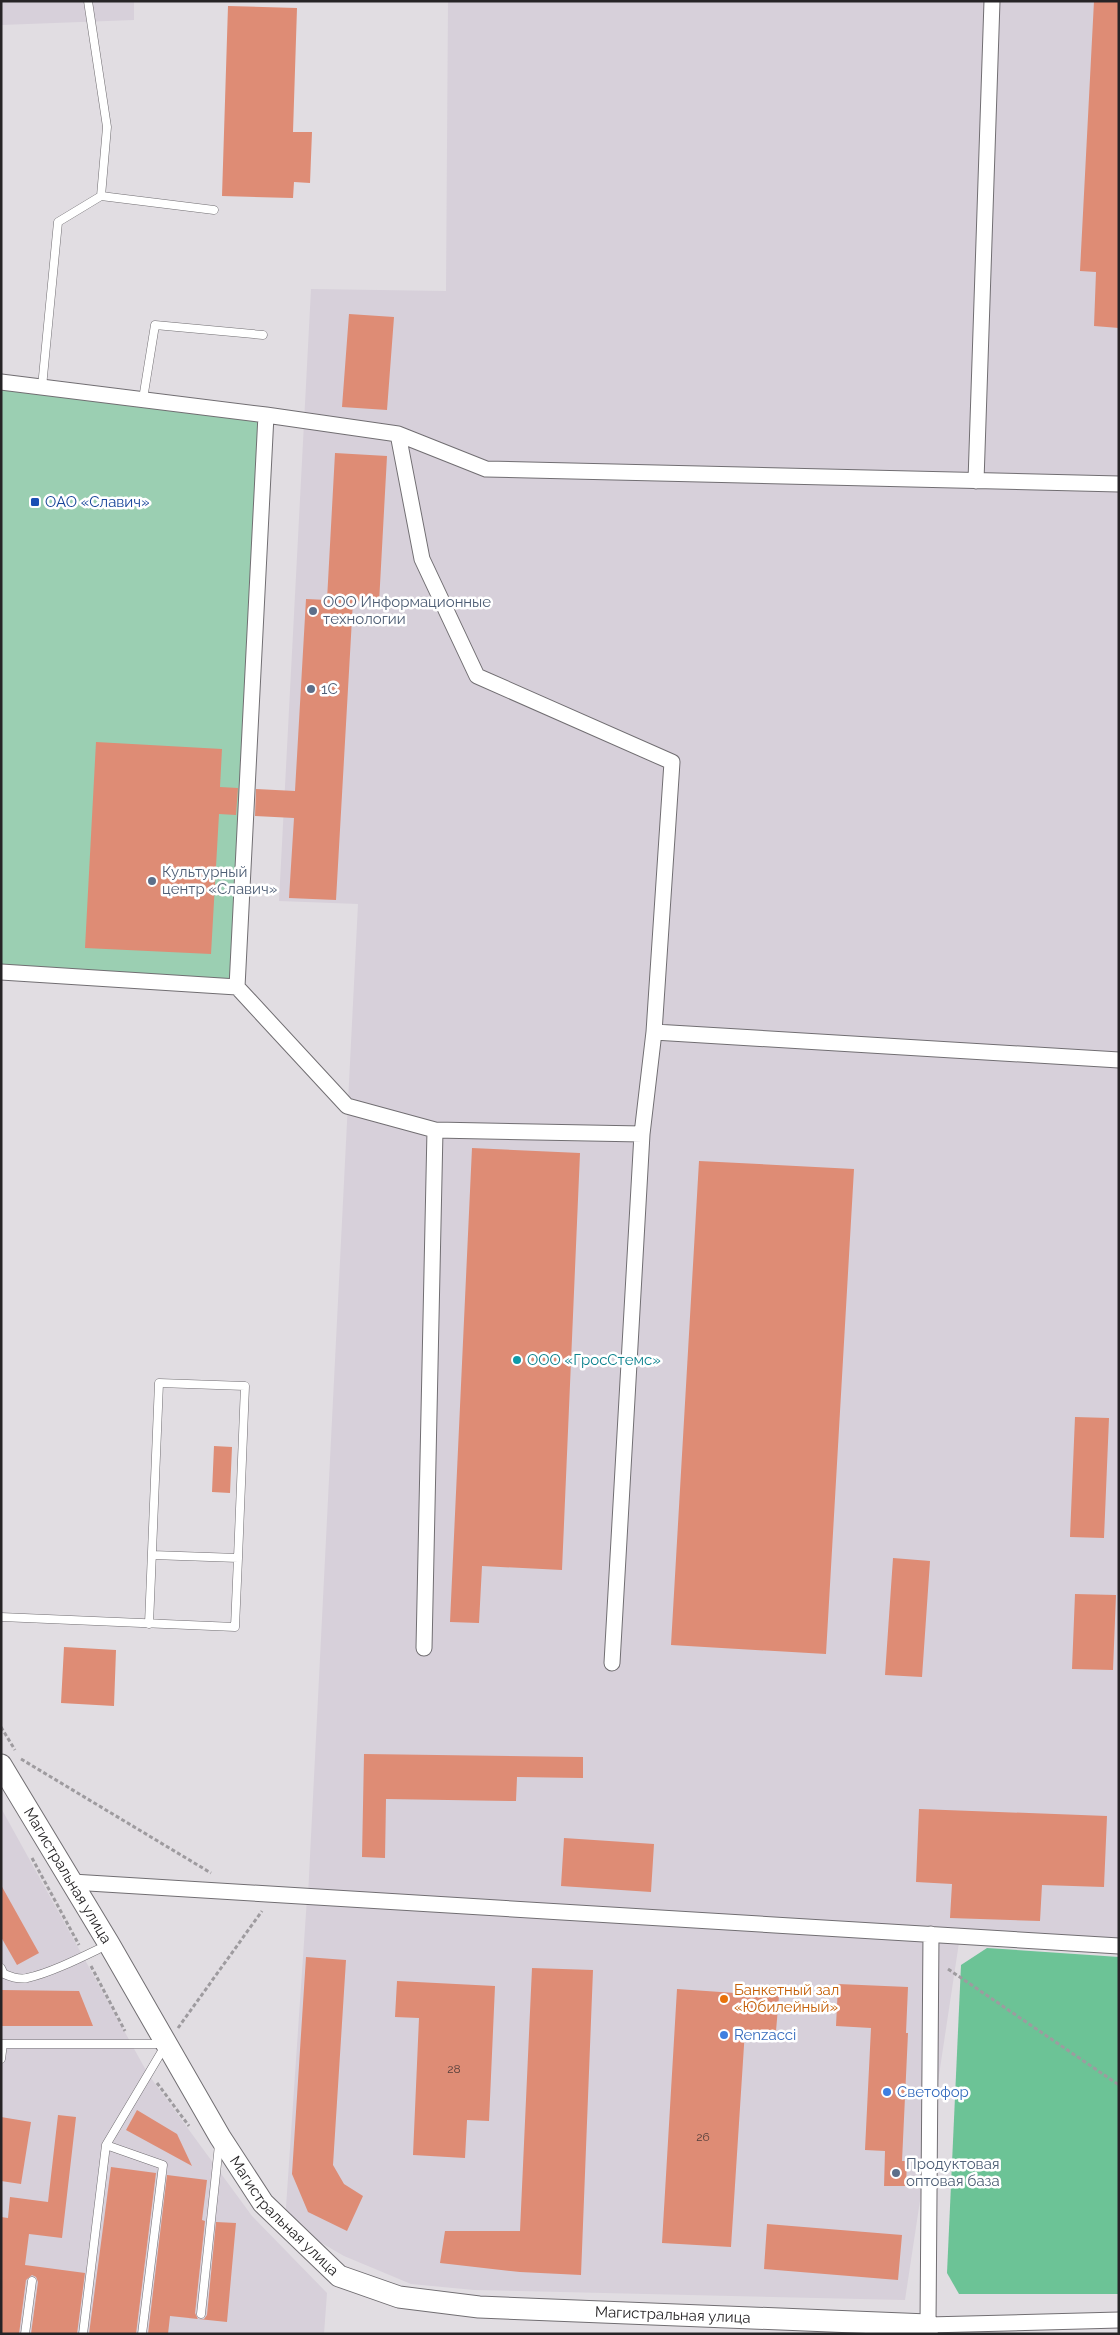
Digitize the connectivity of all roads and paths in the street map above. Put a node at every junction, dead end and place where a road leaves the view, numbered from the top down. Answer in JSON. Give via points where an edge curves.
{"nodes":[{"id":1,"x":88,"y":1,"type":"edge"},
{"id":2,"x":992,"y":1,"type":"edge"},
{"id":3,"x":102,"y":196,"type":"junction"},
{"id":4,"x":214,"y":210,"type":"dead end"},
{"id":5,"x":263,"y":335,"type":"dead end"},
{"id":6,"x":1,"y":382,"type":"edge"},
{"id":7,"x":42,"y":387,"type":"junction"},
{"id":8,"x":142,"y":399,"type":"junction"},
{"id":9,"x":266,"y":415,"type":"junction"},
{"id":10,"x":398,"y":434,"type":"junction"},
{"id":11,"x":976,"y":481,"type":"junction"},
{"id":12,"x":1119,"y":484,"type":"edge"},
{"id":13,"x":1,"y":972,"type":"edge"},
{"id":14,"x":237,"y":987,"type":"junction"},
{"id":15,"x":654,"y":1032,"type":"junction"},
{"id":16,"x":1119,"y":1060,"type":"edge"},
{"id":17,"x":435,"y":1130,"type":"junction"},
{"id":18,"x":642,"y":1134,"type":"junction"},
{"id":19,"x":152,"y":1555,"type":"junction"},
{"id":20,"x":238,"y":1558,"type":"junction"},
{"id":21,"x":1,"y":1617,"type":"edge"},
{"id":22,"x":149,"y":1624,"type":"junction"},
{"id":23,"x":424,"y":1648,"type":"dead end"},
{"id":24,"x":612,"y":1663,"type":"dead end"},
{"id":25,"x":1,"y":1727,"type":"edge"},
{"id":26,"x":1,"y":1765,"type":"edge"},
{"id":27,"x":29,"y":1854,"type":"dead end"},
{"id":28,"x":72,"y":1882,"type":"junction"},
{"id":29,"x":241,"y":1892,"type":"junction"},
{"id":30,"x":274,"y":1894,"type":"junction"},
{"id":31,"x":931,"y":1934,"type":"junction"},
{"id":32,"x":109,"y":1944,"type":"junction"},
{"id":33,"x":1119,"y":1946,"type":"edge"},
{"id":34,"x":85,"y":1956,"type":"junction"},
{"id":35,"x":931,"y":1958,"type":"junction"},
{"id":36,"x":2,"y":1972,"type":"edge"},
{"id":37,"x":2,"y":2044,"type":"edge"},
{"id":38,"x":133,"y":2044,"type":"junction"},
{"id":39,"x":166,"y":2044,"type":"junction"},
{"id":40,"x":1,"y":2059,"type":"edge"},
{"id":41,"x":149,"y":2073,"type":"junction"},
{"id":42,"x":1119,"y":2085,"type":"edge"},
{"id":43,"x":194,"y":2134,"type":"dead end"},
{"id":44,"x":220,"y":2137,"type":"junction"},
{"id":45,"x":106,"y":2145,"type":"junction"},
{"id":46,"x":32,"y":2281,"type":"dead end"},
{"id":47,"x":201,"y":2314,"type":"dead end"},
{"id":48,"x":1119,"y":2320,"type":"edge"},
{"id":49,"x":927,"y":2329,"type":"edge"},
{"id":50,"x":25,"y":2334,"type":"edge"},
{"id":51,"x":84,"y":2334,"type":"edge"},
{"id":52,"x":142,"y":2334,"type":"edge"}],
"edges":[{"from":1,"to":3,"type":"lane","via":[[108,127]]},
{"from":2,"to":11,"type":"street"},
{"from":3,"to":4,"type":"lane"},
{"from":3,"to":7,"type":"lane","via":[[58,222]]},
{"from":5,"to":8,"type":"lane","via":[[155,325]]},
{"from":6,"to":7,"type":"street"},
{"from":7,"to":8,"type":"street"},
{"from":8,"to":9,"type":"street"},
{"from":9,"to":10,"type":"street"},
{"from":9,"to":14,"type":"street"},
{"from":10,"to":11,"type":"street","via":[[486,468]]},
{"from":10,"to":15,"type":"street","via":[[422,559],[477,676],[672,762]]},
{"from":11,"to":12,"type":"street"},
{"from":13,"to":14,"type":"street"},
{"from":14,"to":17,"type":"street","via":[[348,1106]]},
{"from":15,"to":16,"type":"street"},
{"from":15,"to":18,"type":"street"},
{"from":17,"to":18,"type":"street"},
{"from":17,"to":23,"type":"street"},
{"from":18,"to":24,"type":"street"},
{"from":19,"to":20,"type":"lane"},
{"from":19,"to":20,"type":"lane","via":[[158,1383],[245,1386]]},
{"from":19,"to":22,"type":"lane"},
{"from":20,"to":22,"type":"lane","via":[[235,1628]]},
{"from":21,"to":22,"type":"lane"},
{"from":25,"to":29,"type":"path","via":[[21,1759]]},
{"from":26,"to":28,"type":"main road","name":"Магистральная улица"},
{"from":27,"to":34,"type":"path"},
{"from":28,"to":29,"type":"street"},
{"from":28,"to":32,"type":"main road","name":"Магистральная улица"},
{"from":29,"to":30,"type":"street"},
{"from":30,"to":31,"type":"street"},
{"from":30,"to":39,"type":"path"},
{"from":31,"to":33,"type":"street"},
{"from":31,"to":35,"type":"street"},
{"from":32,"to":34,"type":"lane"},
{"from":32,"to":39,"type":"main road","name":"Магистральная улица"},
{"from":34,"to":36,"type":"lane","via":[[26,1979]]},
{"from":34,"to":38,"type":"path"},
{"from":35,"to":42,"type":"path"},
{"from":35,"to":49,"type":"street"},
{"from":37,"to":38,"type":"lane"},
{"from":37,"to":40,"type":"lane"},
{"from":38,"to":39,"type":"lane"},
{"from":39,"to":41,"type":"lane"},
{"from":39,"to":44,"type":"main road","name":"Магистральная улица"},
{"from":41,"to":43,"type":"path"},
{"from":41,"to":45,"type":"lane"},
{"from":44,"to":47,"type":"lane"},
{"from":44,"to":49,"type":"main road","name":"Магистральная улица","via":[[263,2202],[340,2276],[399,2297],[479,2307]]},
{"from":45,"to":51,"type":"lane"},
{"from":45,"to":52,"type":"lane","via":[[163,2165]]},
{"from":46,"to":50,"type":"lane"},
{"from":48,"to":49,"type":"street"}]}
